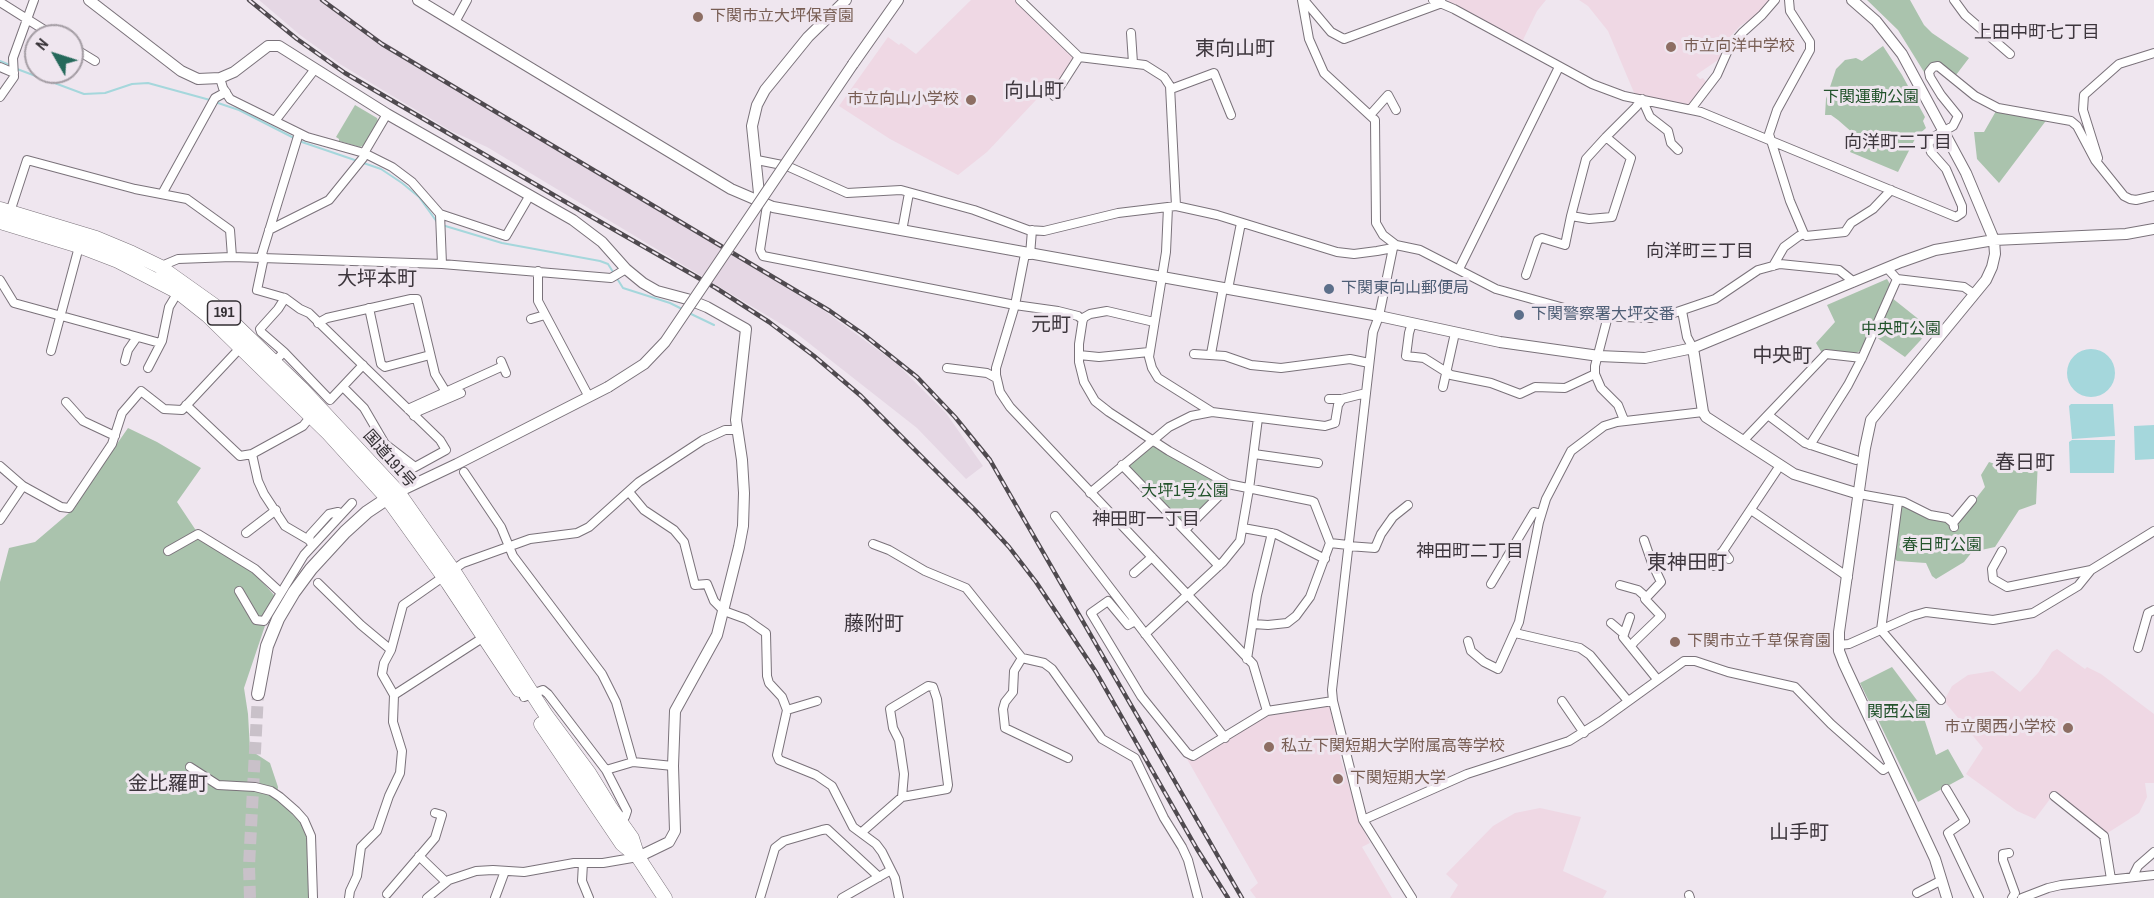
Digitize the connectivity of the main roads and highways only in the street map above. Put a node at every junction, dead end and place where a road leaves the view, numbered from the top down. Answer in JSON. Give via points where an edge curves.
{"nodes":[{"id":1,"x":3,"y":215,"type":"edge"},
{"id":2,"x":156,"y":272,"type":"junction"},
{"id":3,"x":392,"y":495,"type":"junction"},
{"id":4,"x":258,"y":694,"type":"tunnel mouth"},
{"id":5,"x":665,"y":898,"type":"edge"}],
"edges":[{"from":1,"to":2,"type":"highway","name":"国道191号","number":"191","via":[[132,253]]},
{"from":2,"to":3,"type":"highway","name":"国道191号","number":"191","via":[[241,347]]},
{"from":2,"to":3,"type":"highway","name":"国道191号","number":"191","via":[[218,308],[279,357]]},
{"from":3,"to":4,"type":"main road","via":[[367,512],[335,543],[294,592],[267,646]]},
{"from":3,"to":5,"type":"highway","name":"国道191号","number":"191","via":[[448,573],[622,844],[638,857]]}]}
